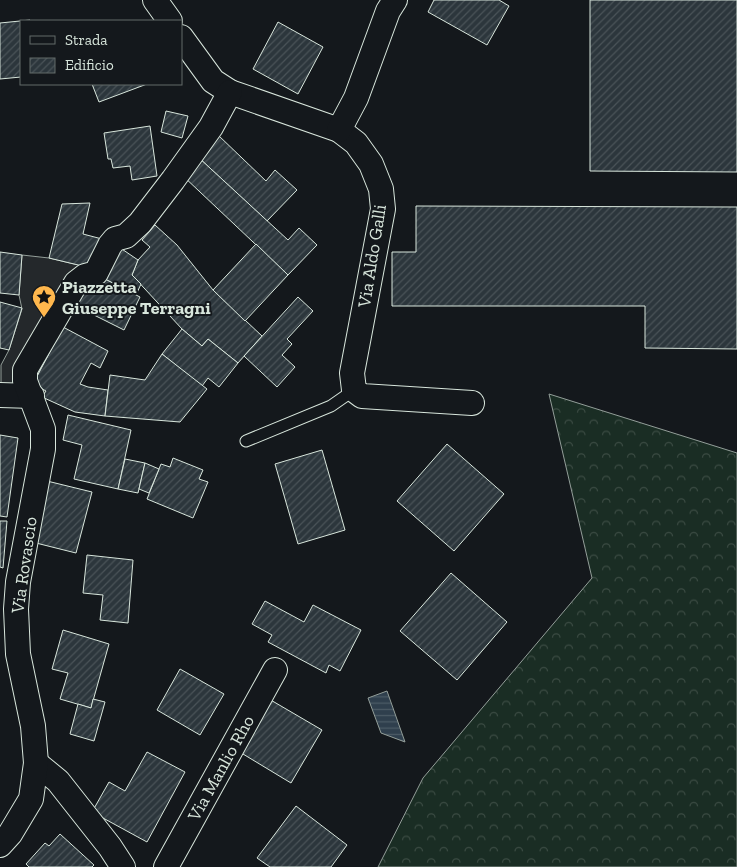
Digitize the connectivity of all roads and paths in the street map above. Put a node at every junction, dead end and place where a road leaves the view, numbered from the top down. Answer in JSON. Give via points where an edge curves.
{"nodes":[{"id":1,"x":155,"y":0,"type":"edge"},
{"id":2,"x":394,"y":0,"type":"edge"},
{"id":3,"x":169,"y":20,"type":"edge"},
{"id":4,"x":182,"y":38,"type":"edge"},
{"id":5,"x":230,"y":92,"type":"junction"},
{"id":6,"x":340,"y":130,"type":"junction"},
{"id":7,"x":354,"y":390,"type":"junction"},
{"id":8,"x":0,"y":395,"type":"edge"},
{"id":9,"x":32,"y":396,"type":"junction"},
{"id":10,"x":472,"y":403,"type":"dead end"},
{"id":11,"x":246,"y":441,"type":"dead end"},
{"id":12,"x":275,"y":670,"type":"dead end"},
{"id":13,"x":36,"y":763,"type":"junction"},
{"id":14,"x":0,"y":845,"type":"edge"},
{"id":15,"x":122,"y":867,"type":"edge"},
{"id":16,"x":166,"y":867,"type":"edge"}],
"edges":[{"from":1,"to":3,"type":"street"},
{"from":2,"to":6,"type":"street","via":[[356,98]]},
{"from":4,"to":5,"type":"street","name":"Via Aldo Galli","via":[[213,81]]},
{"from":5,"to":6,"type":"street","name":"Via Aldo Galli"},
{"from":5,"to":9,"type":"street","via":[[211,127],[140,223],[110,245],[96,273],[76,283],[25,370],[25,381]]},
{"from":6,"to":7,"type":"street","name":"Via Aldo Galli","via":[[356,143],[371,164],[381,189],[383,209],[352,373]]},
{"from":7,"to":10,"type":"street","via":[[362,396]]},
{"from":7,"to":11,"type":"lane","via":[[331,406]]},
{"from":8,"to":9,"type":"street"},
{"from":9,"to":13,"type":"street","name":"Via Rovascio","via":[[43,429],[43,448],[16,609],[18,654],[33,726]]},
{"from":12,"to":16,"type":"street","name":"Via Manlio Rho"},
{"from":13,"to":14,"type":"street","name":"Via Rovascio","via":[[31,799]]},
{"from":13,"to":15,"type":"street","via":[[58,781]]}]}
